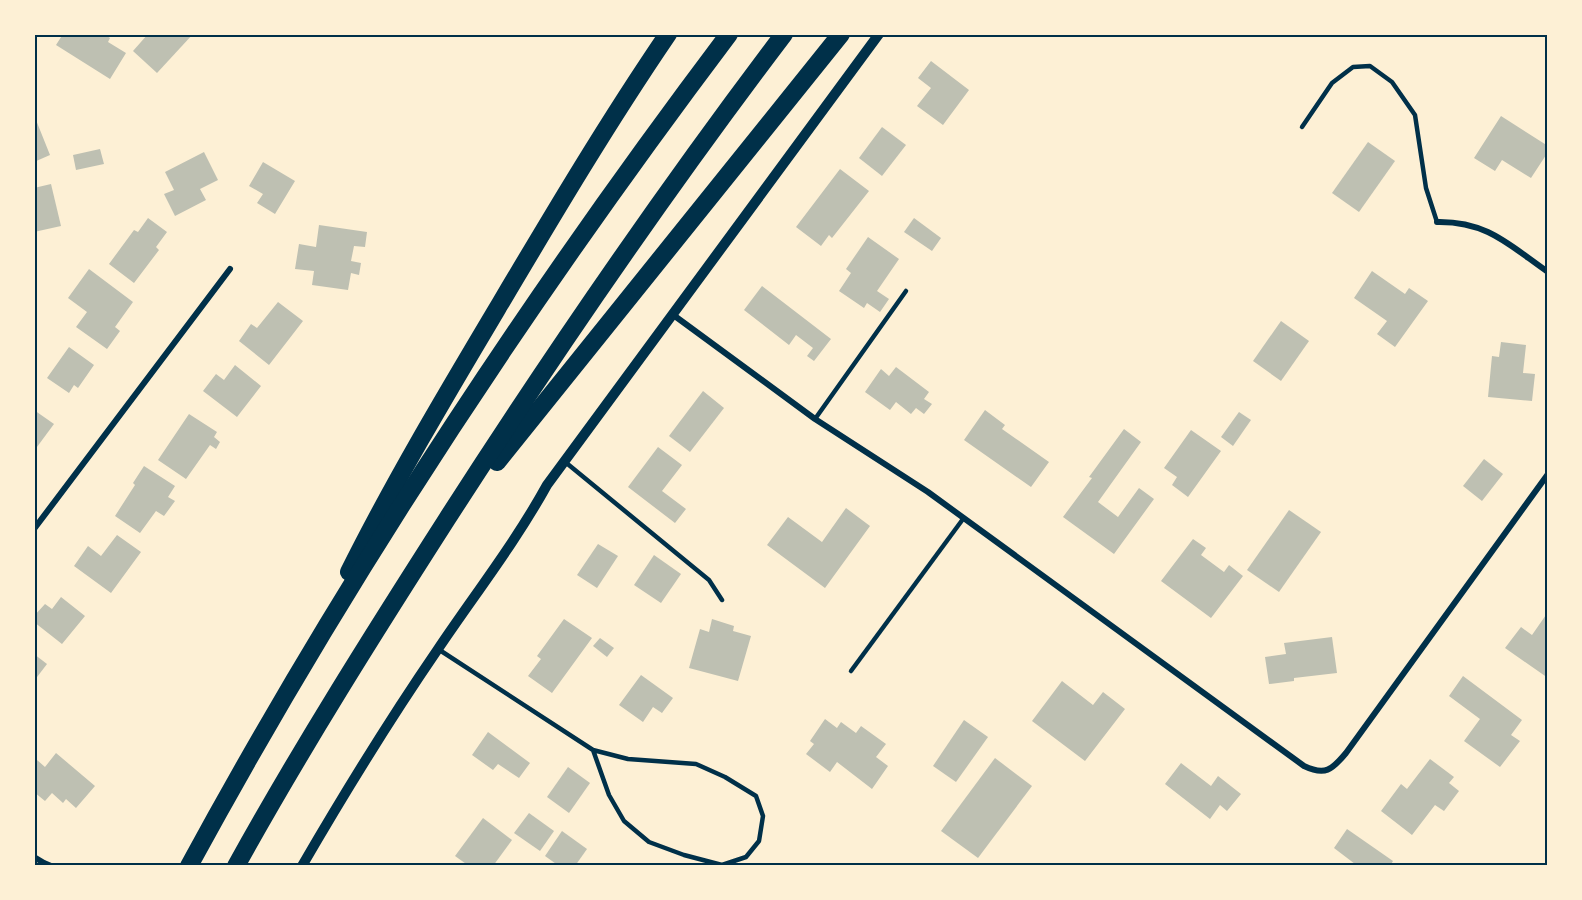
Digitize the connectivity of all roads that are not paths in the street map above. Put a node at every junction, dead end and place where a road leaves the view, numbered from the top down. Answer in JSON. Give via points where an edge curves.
{"nodes":[{"id":1,"x":668,"y":34,"type":"edge"},
{"id":2,"x":729,"y":34,"type":"edge"},
{"id":3,"x":784,"y":34,"type":"edge"},
{"id":4,"x":841,"y":34,"type":"edge"},
{"id":5,"x":879,"y":34,"type":"edge"},
{"id":6,"x":1302,"y":127,"type":"dead end"},
{"id":7,"x":1437,"y":222,"type":"joint"},
{"id":8,"x":230,"y":268,"type":"dead end"},
{"id":9,"x":1548,"y":272,"type":"edge"},
{"id":10,"x":906,"y":291,"type":"dead end"},
{"id":11,"x":672,"y":314,"type":"junction"},
{"id":12,"x":815,"y":419,"type":"junction"},
{"id":13,"x":564,"y":460,"type":"junction"},
{"id":14,"x":1548,"y":474,"type":"edge"},
{"id":15,"x":963,"y":519,"type":"junction"},
{"id":16,"x":34,"y":529,"type":"edge"},
{"id":17,"x":399,"y":593,"type":"junction"},
{"id":18,"x":722,"y":600,"type":"dead end"},
{"id":19,"x":438,"y":649,"type":"junction"},
{"id":20,"x":310,"y":656,"type":"junction"},
{"id":21,"x":851,"y":671,"type":"dead end"},
{"id":22,"x":593,"y":750,"type":"junction"},
{"id":23,"x":34,"y":857,"type":"edge"},
{"id":24,"x":51,"y":866,"type":"edge"},
{"id":25,"x":189,"y":866,"type":"edge"},
{"id":26,"x":236,"y":866,"type":"edge"},
{"id":27,"x":302,"y":866,"type":"edge"}],
"edges":[{"from":1,"to":20,"type":"highway","via":[[590,152],[439,405],[371,528]]},
{"from":2,"to":20,"type":"highway","via":[[500,355]]},
{"from":3,"to":17,"type":"highway","via":[[584,312]]},
{"from":4,"to":17,"type":"highway","via":[[517,435]]},
{"from":5,"to":11,"type":"street"},
{"from":6,"to":7,"type":"lane","via":[[1332,83],[1353,67],[1370,66],[1392,82],[1414,115],[1426,188]]},
{"from":7,"to":9,"type":"street","via":[[1457,222],[1494,234]]},
{"from":8,"to":16,"type":"street"},
{"from":10,"to":12,"type":"lane"},
{"from":11,"to":12,"type":"street"},
{"from":11,"to":13,"type":"street"},
{"from":12,"to":15,"type":"street"},
{"from":13,"to":18,"type":"lane","via":[[709,580]]},
{"from":13,"to":19,"type":"street","via":[[525,524]]},
{"from":14,"to":15,"type":"street","via":[[1346,753],[1324,771],[1305,766]]},
{"from":15,"to":21,"type":"lane"},
{"from":17,"to":26,"type":"highway"},
{"from":19,"to":22,"type":"lane"},
{"from":19,"to":27,"type":"street"},
{"from":20,"to":25,"type":"highway"},
{"from":22,"to":22,"type":"lane","via":[[628,759],[696,764],[724,777],[756,796],[763,816],[759,841],[746,857],[722,865],[649,842],[624,821],[609,795]]},
{"from":23,"to":24,"type":"street"}]}
